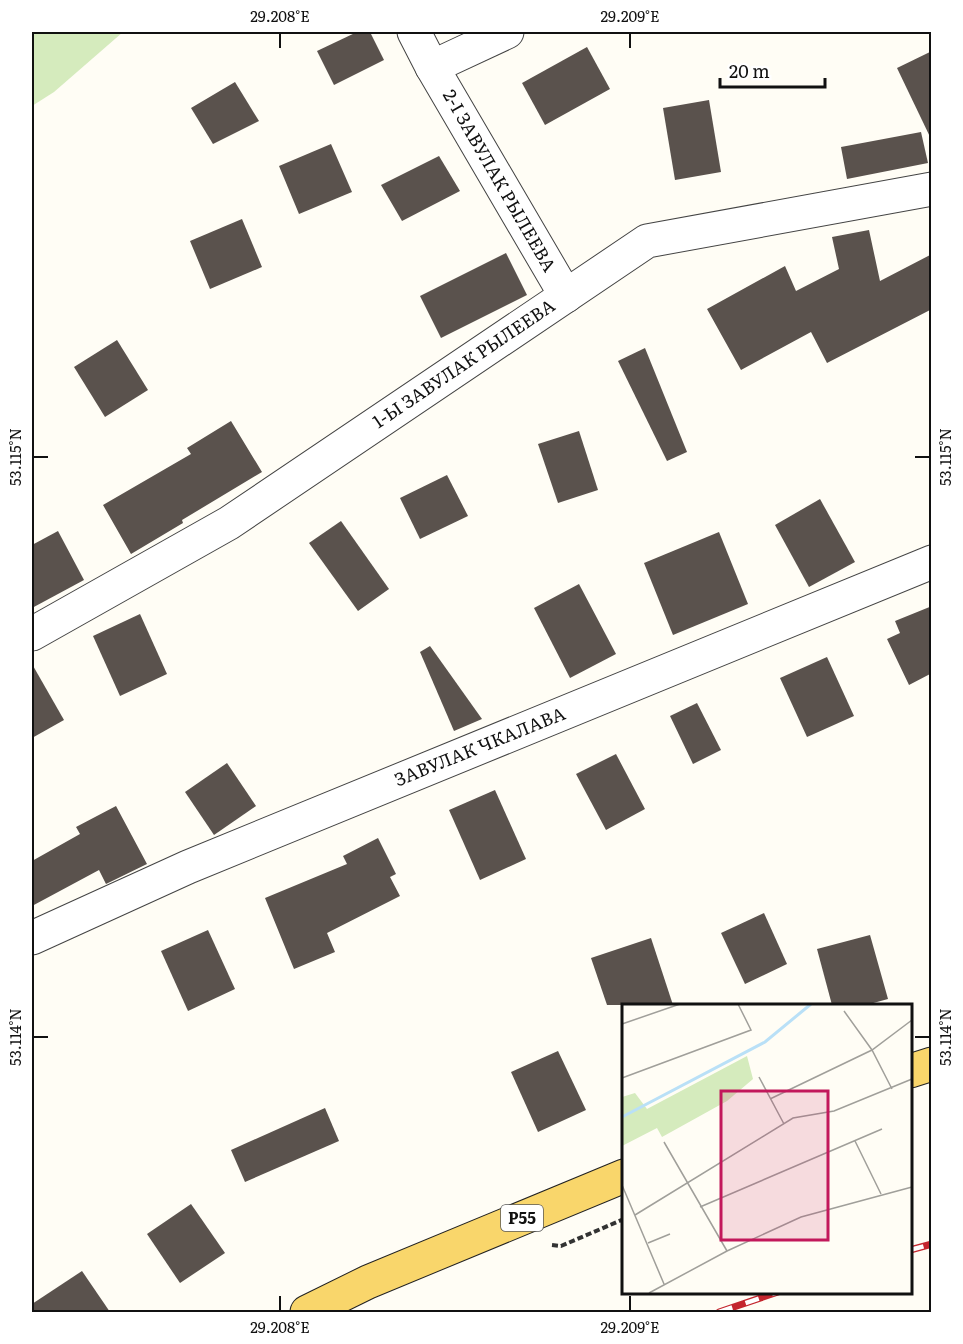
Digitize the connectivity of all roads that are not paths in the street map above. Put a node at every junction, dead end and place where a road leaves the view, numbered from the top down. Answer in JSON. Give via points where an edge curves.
{"nodes":[{"id":1,"x":414,"y":32,"type":"edge"},
{"id":2,"x":507,"y":32,"type":"edge"},
{"id":3,"x":432,"y":67,"type":"junction"},
{"id":4,"x":932,"y":189,"type":"edge"},
{"id":5,"x":566,"y":296,"type":"junction"},
{"id":6,"x":932,"y":562,"type":"edge"},
{"id":7,"x":32,"y":634,"type":"edge"},
{"id":8,"x":32,"y":938,"type":"edge"},
{"id":9,"x":932,"y":1064,"type":"edge"},
{"id":10,"x":912,"y":1070,"type":"edge"},
{"id":11,"x":622,"y":1177,"type":"edge"},
{"id":12,"x":307,"y":1312,"type":"edge"}],
"edges":[{"from":1,"to":3,"type":"street","name":"2-І ЗАВУЛАК РЫЛЕЕВА"},
{"from":2,"to":3,"type":"street"},
{"from":3,"to":5,"type":"street","name":"2-І ЗАВУЛАК РЫЛЕЕВА"},
{"from":4,"to":5,"type":"street","name":"1-Ы ЗАВУЛАК РЫЛЕЕВА","via":[[647,241]]},
{"from":5,"to":7,"type":"street","name":"1-Ы ЗАВУЛАК РЫЛЕЕВА","via":[[229,523]]},
{"from":6,"to":8,"type":"street","name":"ЗАВУЛАК ЧКАЛАВА","via":[[188,867]]},
{"from":9,"to":10,"type":"main road"},
{"from":11,"to":12,"type":"main road","number":"Р55","via":[[368,1282]]}]}
